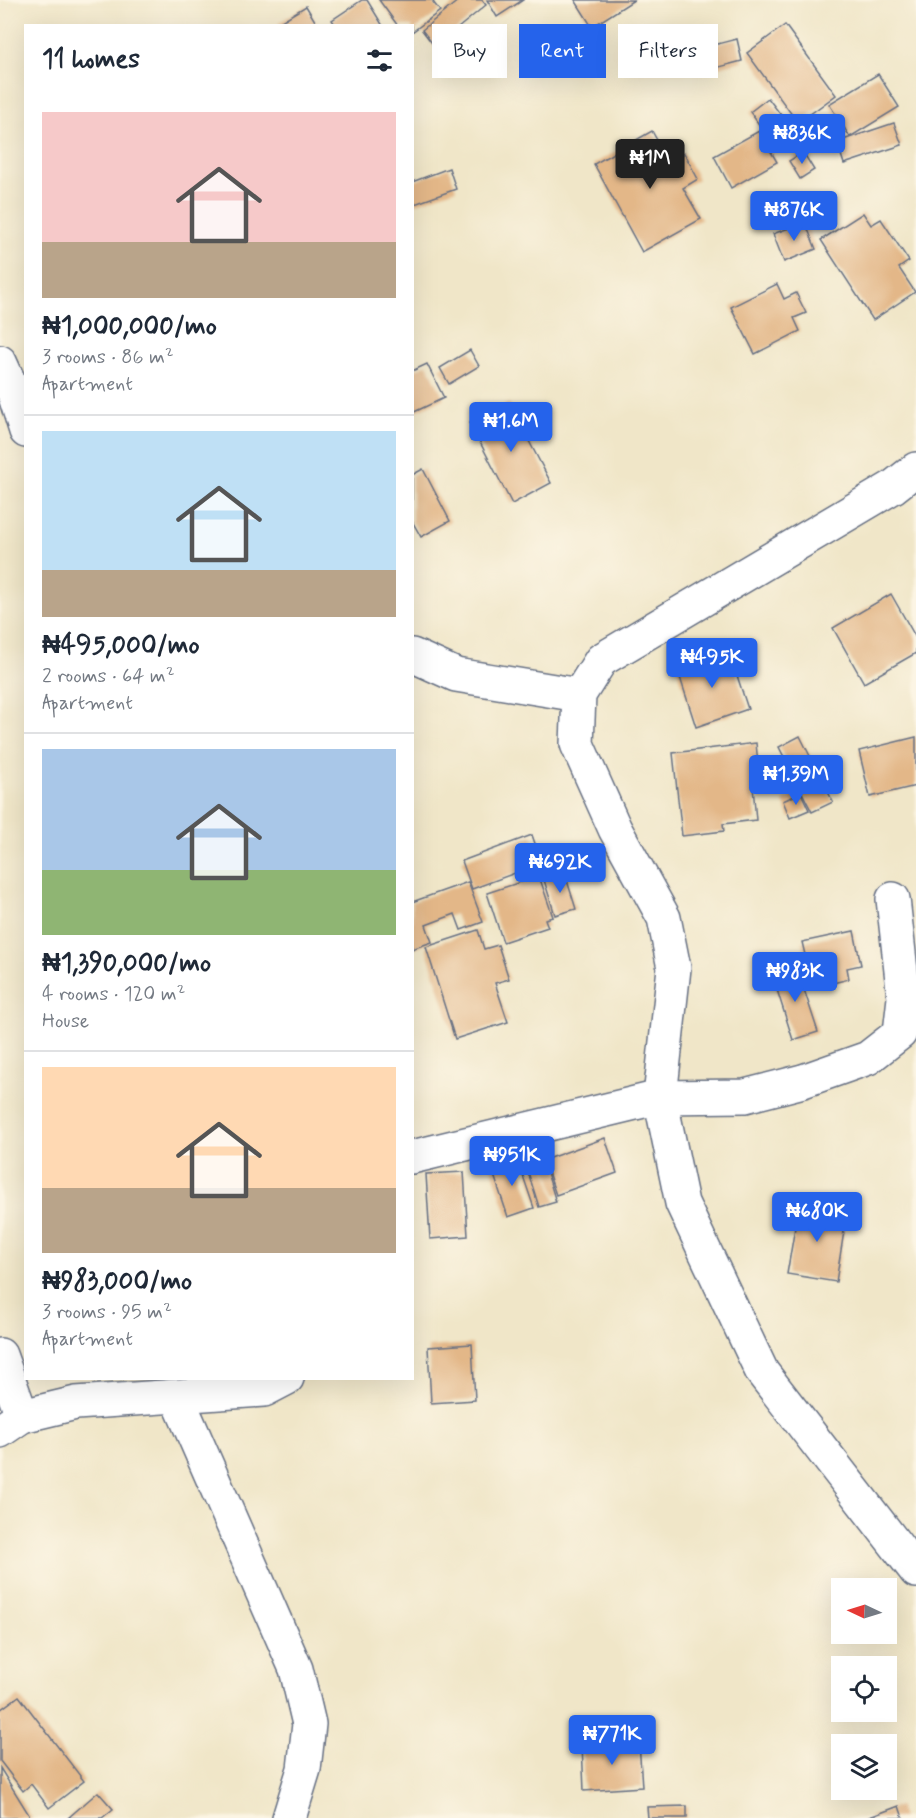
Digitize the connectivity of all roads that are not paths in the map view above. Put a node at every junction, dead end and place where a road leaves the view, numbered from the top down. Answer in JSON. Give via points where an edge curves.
{"nodes":[{"id":1,"x":0,"y":362,"type":"edge"},
{"id":2,"x":24,"y":425,"type":"edge"},
{"id":3,"x":916,"y":469,"type":"edge"},
{"id":4,"x":414,"y":656,"type":"edge"},
{"id":5,"x":579,"y":695,"type":"junction"},
{"id":6,"x":893,"y":899,"type":"dead end"},
{"id":7,"x":660,"y":1097,"type":"junction"},
{"id":8,"x":414,"y":1157,"type":"edge"},
{"id":9,"x":0,"y":1354,"type":"edge"},
{"id":10,"x":283,"y":1380,"type":"edge"},
{"id":11,"x":177,"y":1397,"type":"junction"},
{"id":12,"x":11,"y":1424,"type":"edge"},
{"id":13,"x":916,"y":1571,"type":"edge"},
{"id":14,"x":289,"y":1818,"type":"edge"}],
"edges":[{"from":1,"to":2,"type":"street"},
{"from":3,"to":5,"type":"street","via":[[893,487],[601,660]]},
{"from":4,"to":5,"type":"street","via":[[456,675]]},
{"from":5,"to":7,"type":"street","via":[[577,744],[615,829],[664,918],[674,968]]},
{"from":6,"to":7,"type":"street","via":[[904,998],[900,1033],[868,1058],[803,1081],[745,1095]]},
{"from":7,"to":8,"type":"street"},
{"from":7,"to":13,"type":"street","via":[[682,1203],[762,1371]]},
{"from":9,"to":12,"type":"street"},
{"from":10,"to":11,"type":"street","via":[[264,1390]]},
{"from":11,"to":12,"type":"street","via":[[76,1403]]},
{"from":11,"to":14,"type":"street","via":[[296,1669],[309,1724],[304,1769]]}]}
